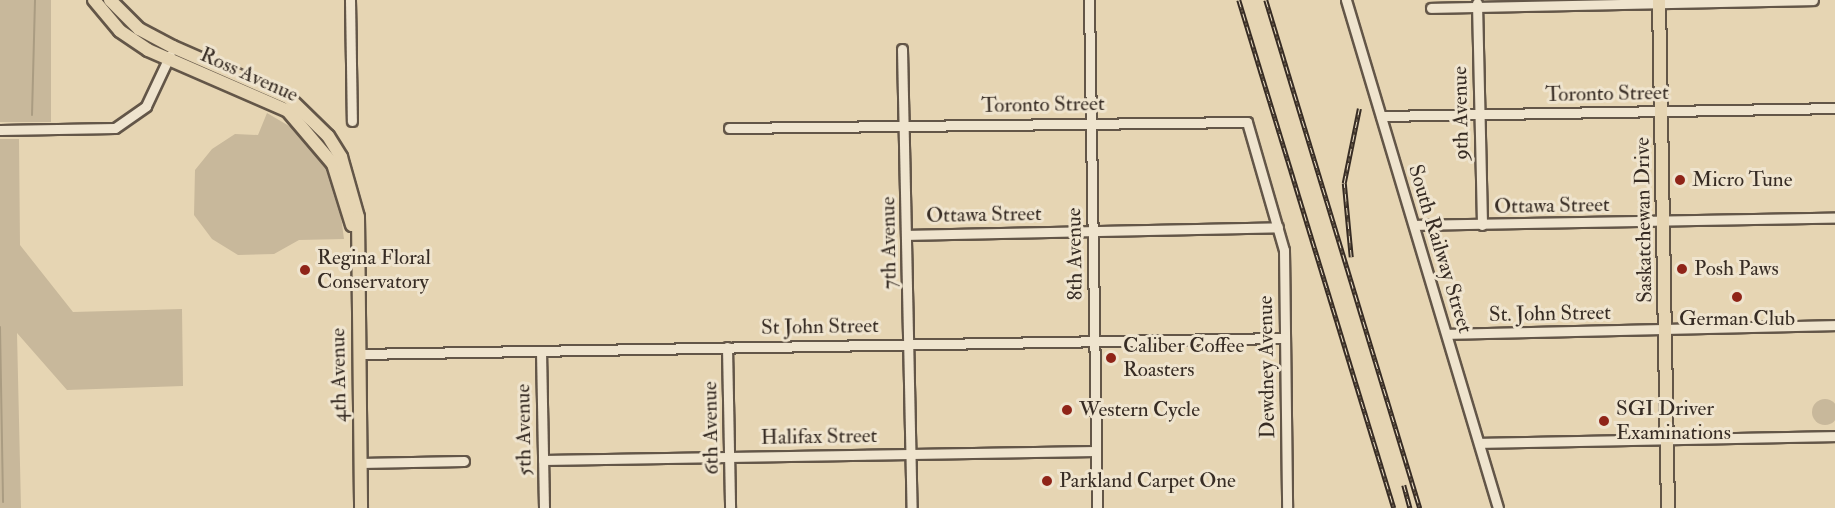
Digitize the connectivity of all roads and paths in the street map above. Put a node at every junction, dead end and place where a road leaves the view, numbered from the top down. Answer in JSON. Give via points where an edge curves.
{"nodes":[{"id":1,"x":94,"y":0,"type":"edge"},
{"id":2,"x":110,"y":0,"type":"edge"},
{"id":3,"x":350,"y":0,"type":"edge"},
{"id":4,"x":1089,"y":0,"type":"edge"},
{"id":5,"x":1346,"y":0,"type":"edge"},
{"id":6,"x":1813,"y":0,"type":"edge"},
{"id":7,"x":1660,"y":2,"type":"edge"},
{"id":8,"x":1477,"y":3,"type":"edge"},
{"id":9,"x":1431,"y":8,"type":"dead end"},
{"id":10,"x":173,"y":47,"type":"junction"},
{"id":11,"x":902,"y":49,"type":"dead end"},
{"id":12,"x":167,"y":61,"type":"junction"},
{"id":13,"x":1835,"y":108,"type":"edge"},
{"id":14,"x":1661,"y":111,"type":"junction"},
{"id":15,"x":1479,"y":115,"type":"junction"},
{"id":16,"x":1381,"y":116,"type":"junction"},
{"id":17,"x":352,"y":121,"type":"dead end"},
{"id":18,"x":1091,"y":122,"type":"junction"},
{"id":19,"x":904,"y":126,"type":"junction"},
{"id":20,"x":729,"y":128,"type":"dead end"},
{"id":21,"x":0,"y":130,"type":"edge"},
{"id":22,"x":1835,"y":218,"type":"edge"},
{"id":23,"x":1663,"y":221,"type":"junction"},
{"id":24,"x":1414,"y":225,"type":"junction"},
{"id":25,"x":1482,"y":225,"type":"junction"},
{"id":26,"x":1278,"y":227,"type":"junction"},
{"id":27,"x":1093,"y":231,"type":"junction"},
{"id":28,"x":907,"y":235,"type":"junction"},
{"id":29,"x":355,"y":241,"type":"junction"},
{"id":30,"x":1835,"y":326,"type":"edge"},
{"id":31,"x":1666,"y":329,"type":"junction"},
{"id":32,"x":1447,"y":334,"type":"junction"},
{"id":33,"x":1283,"y":338,"type":"junction"},
{"id":34,"x":1095,"y":339,"type":"junction"},
{"id":35,"x":909,"y":343,"type":"junction"},
{"id":36,"x":727,"y":347,"type":"junction"},
{"id":37,"x":541,"y":351,"type":"junction"},
{"id":38,"x":358,"y":354,"type":"junction"},
{"id":39,"x":1835,"y":436,"type":"edge"},
{"id":40,"x":1668,"y":439,"type":"junction"},
{"id":41,"x":1479,"y":443,"type":"junction"},
{"id":42,"x":1096,"y":451,"type":"junction"},
{"id":43,"x":911,"y":454,"type":"junction"},
{"id":44,"x":729,"y":456,"type":"junction"},
{"id":45,"x":543,"y":460,"type":"junction"},
{"id":46,"x":464,"y":461,"type":"dead end"},
{"id":47,"x":360,"y":463,"type":"junction"},
{"id":48,"x":361,"y":508,"type":"edge"},
{"id":49,"x":544,"y":508,"type":"edge"},
{"id":50,"x":730,"y":508,"type":"edge"},
{"id":51,"x":912,"y":508,"type":"edge"},
{"id":52,"x":1097,"y":508,"type":"edge"},
{"id":53,"x":1287,"y":508,"type":"edge"},
{"id":54,"x":1498,"y":508,"type":"edge"},
{"id":55,"x":1659,"y":508,"type":"edge"},
{"id":56,"x":1668,"y":508,"type":"edge"}],
"edges":[{"from":1,"to":12,"type":"main road","name":"Ross Avenue","via":[[120,31]]},
{"from":2,"to":10,"type":"main road","name":"Ross Avenue","via":[[139,29]]},
{"from":3,"to":17,"type":"street"},
{"from":4,"to":18,"type":"street","name":"8th Avenue"},
{"from":5,"to":16,"type":"street","name":"South Railway Street"},
{"from":6,"to":7,"type":"street"},
{"from":7,"to":8,"type":"street"},
{"from":7,"to":14,"type":"main road","name":"Saskatchewan Drive"},
{"from":8,"to":9,"type":"street"},
{"from":8,"to":15,"type":"street","name":"9th Avenue"},
{"from":10,"to":12,"type":"street"},
{"from":10,"to":29,"type":"main road","name":"Ross Avenue","via":[[289,98],[308,114],[328,136],[349,176],[358,217]]},
{"from":11,"to":19,"type":"street","name":"7th Avenue"},
{"from":12,"to":21,"type":"street","via":[[146,105],[115,128]]},
{"from":12,"to":29,"type":"main road","name":"Ross Avenue","via":[[265,99],[305,125],[344,188]]},
{"from":13,"to":14,"type":"street","name":"Toronto Street"},
{"from":14,"to":15,"type":"street","name":"Toronto Street"},
{"from":14,"to":23,"type":"main road","name":"Saskatchewan Drive"},
{"from":15,"to":16,"type":"street","name":"Toronto Street"},
{"from":15,"to":25,"type":"street","name":"9th Avenue"},
{"from":16,"to":24,"type":"street","name":"South Railway Street"},
{"from":18,"to":19,"type":"street","name":"Toronto Street"},
{"from":18,"to":26,"type":"street","name":"Toronto Street","via":[[1247,122]]},
{"from":18,"to":27,"type":"street","name":"8th Avenue"},
{"from":19,"to":20,"type":"street","name":"Toronto Street"},
{"from":19,"to":28,"type":"street","name":"7th Avenue"},
{"from":22,"to":23,"type":"street","name":"Ottawa Street"},
{"from":23,"to":25,"type":"street","name":"Ottawa Street"},
{"from":23,"to":31,"type":"main road","name":"Saskatchewan Drive"},
{"from":24,"to":25,"type":"street","name":"Ottawa Street"},
{"from":24,"to":32,"type":"street","name":"South Railway Street"},
{"from":26,"to":27,"type":"street","name":"Ottawa Street"},
{"from":26,"to":33,"type":"street","name":"Dewdney Avenue","via":[[1284,250]]},
{"from":27,"to":28,"type":"street","name":"Ottawa Street"},
{"from":27,"to":34,"type":"street","name":"8th Avenue"},
{"from":28,"to":35,"type":"street","name":"7th Avenue"},
{"from":29,"to":38,"type":"main road","name":"4th Avenue"},
{"from":30,"to":31,"type":"street","name":"St. John Street"},
{"from":31,"to":32,"type":"street","name":"St. John Street"},
{"from":31,"to":40,"type":"main road","name":"Saskatchewan Drive"},
{"from":32,"to":41,"type":"street","name":"South Railway Street"},
{"from":33,"to":34,"type":"street","name":"St John Street"},
{"from":33,"to":53,"type":"street","name":"Dewdney Avenue"},
{"from":34,"to":35,"type":"street","name":"St John Street"},
{"from":34,"to":42,"type":"street","name":"8th Avenue"},
{"from":35,"to":36,"type":"street","name":"St John Street"},
{"from":35,"to":43,"type":"street","name":"7th Avenue"},
{"from":36,"to":37,"type":"street","name":"St John Street"},
{"from":36,"to":44,"type":"street","name":"6th Avenue"},
{"from":37,"to":38,"type":"street","name":"St John Street"},
{"from":37,"to":45,"type":"street","name":"5th Avenue"},
{"from":38,"to":47,"type":"main road","name":"4th Avenue"},
{"from":39,"to":40,"type":"street"},
{"from":40,"to":41,"type":"street"},
{"from":40,"to":55,"type":"main road","name":"Saskatchewan Drive"},
{"from":40,"to":56,"type":"main road","name":"Saskatchewan Drive"},
{"from":41,"to":54,"type":"street","name":"South Railway Street"},
{"from":42,"to":43,"type":"street","name":"Halifax Street"},
{"from":42,"to":52,"type":"street","name":"8th Avenue"},
{"from":43,"to":44,"type":"street","name":"Halifax Street"},
{"from":43,"to":51,"type":"street","name":"7th Avenue"},
{"from":44,"to":45,"type":"street","name":"Halifax Street"},
{"from":44,"to":50,"type":"street","name":"6th Avenue"},
{"from":45,"to":49,"type":"street","name":"5th Avenue"},
{"from":46,"to":47,"type":"street"},
{"from":47,"to":48,"type":"main road","name":"4th Avenue"}]}
